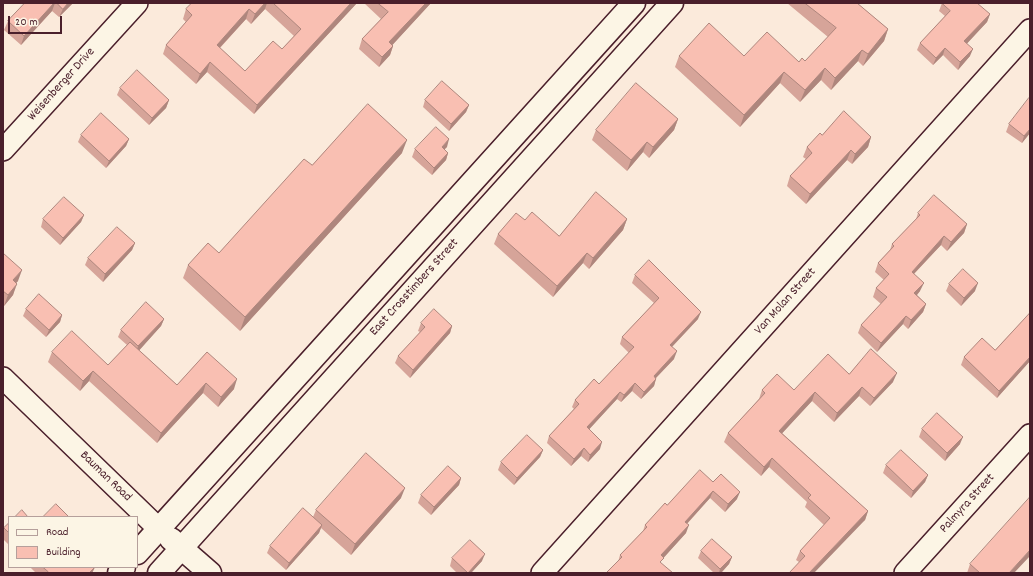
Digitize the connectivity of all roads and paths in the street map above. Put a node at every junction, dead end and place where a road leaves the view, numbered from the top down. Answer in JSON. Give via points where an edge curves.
{"nodes":[{"id":1,"x":137,"y":3,"type":"edge"},
{"id":2,"x":634,"y":3,"type":"edge"},
{"id":3,"x":661,"y":6,"type":"edge"},
{"id":4,"x":1030,"y":30,"type":"edge"},
{"id":5,"x":3,"y":150,"type":"edge"},
{"id":6,"x":485,"y":170,"type":"junction"},
{"id":7,"x":503,"y":190,"type":"junction"},
{"id":8,"x":328,"y":342,"type":"junction"},
{"id":9,"x":349,"y":361,"type":"junction"},
{"id":10,"x":3,"y":378,"type":"edge"},
{"id":11,"x":1030,"y":435,"type":"edge"},
{"id":12,"x":159,"y":529,"type":"junction"},
{"id":13,"x":181,"y":548,"type":"junction"},
{"id":14,"x":138,"y":552,"type":"edge"},
{"id":15,"x":159,"y":573,"type":"edge"},
{"id":16,"x":210,"y":573,"type":"edge"},
{"id":17,"x":542,"y":573,"type":"edge"},
{"id":18,"x":905,"y":573,"type":"edge"}],
"edges":[{"from":1,"to":5,"type":"street","name":"Weisenberger Drive"},
{"from":2,"to":6,"type":"main road"},
{"from":3,"to":7,"type":"main road","name":"East Crosstimbers Street"},
{"from":4,"to":17,"type":"street","name":"Van Molan Street"},
{"from":6,"to":7,"type":"main road"},
{"from":6,"to":8,"type":"main road"},
{"from":7,"to":9,"type":"main road","name":"East Crosstimbers Street"},
{"from":8,"to":9,"type":"main road"},
{"from":8,"to":12,"type":"main road"},
{"from":9,"to":13,"type":"main road","name":"East Crosstimbers Street"},
{"from":10,"to":12,"type":"street","name":"Bauman Road"},
{"from":11,"to":18,"type":"street","name":"Palmyra Street"},
{"from":12,"to":13,"type":"main road","name":"Bauman Road"},
{"from":12,"to":14,"type":"main road"},
{"from":13,"to":15,"type":"main road","name":"East Crosstimbers Street"},
{"from":13,"to":16,"type":"main road","name":"Bauman Road"}]}
